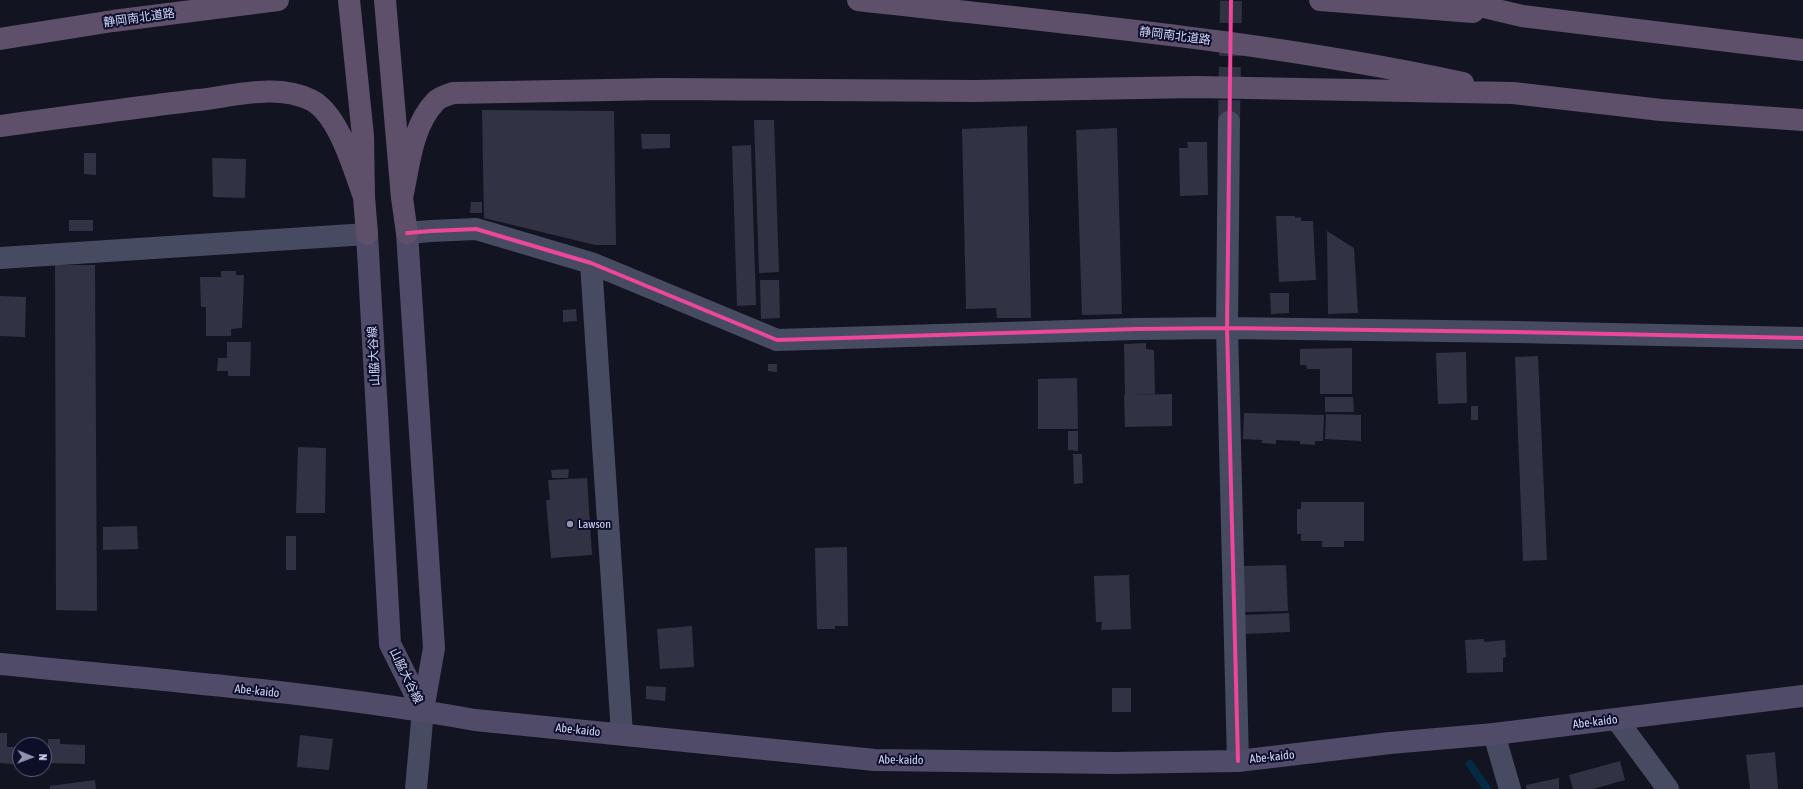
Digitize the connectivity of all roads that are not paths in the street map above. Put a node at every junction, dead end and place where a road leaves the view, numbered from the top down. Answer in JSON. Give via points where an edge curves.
{"nodes":[{"id":1,"x":278,"y":0,"type":"edge"},
{"id":2,"x":349,"y":0,"type":"edge"},
{"id":3,"x":385,"y":0,"type":"edge"},
{"id":4,"x":858,"y":0,"type":"edge"},
{"id":5,"x":1320,"y":0,"type":"edge"},
{"id":6,"x":1455,"y":0,"type":"edge"},
{"id":7,"x":1522,"y":16,"type":"junction"},
{"id":8,"x":0,"y":39,"type":"edge"},
{"id":9,"x":1803,"y":50,"type":"edge"},
{"id":10,"x":1513,"y":93,"type":"junction"},
{"id":11,"x":1803,"y":120,"type":"edge"},
{"id":12,"x":1229,"y":122,"type":"tunnel mouth"},
{"id":13,"x":0,"y":126,"type":"edge"},
{"id":14,"x":364,"y":197,"type":"junction"},
{"id":15,"x":402,"y":198,"type":"junction"},
{"id":16,"x":407,"y":233,"type":"junction"},
{"id":17,"x":367,"y":234,"type":"junction"},
{"id":18,"x":0,"y":258,"type":"edge"},
{"id":19,"x":592,"y":263,"type":"junction"},
{"id":20,"x":1227,"y":328,"type":"junction"},
{"id":21,"x":1803,"y":338,"type":"edge"},
{"id":22,"x":0,"y":664,"type":"edge"},
{"id":23,"x":1803,"y":696,"type":"edge"},
{"id":24,"x":423,"y":710,"type":"junction"},
{"id":25,"x":1617,"y":720,"type":"junction"},
{"id":26,"x":622,"y":734,"type":"junction"},
{"id":27,"x":1494,"y":734,"type":"junction"},
{"id":28,"x":1238,"y":760,"type":"junction"},
{"id":29,"x":416,"y":789,"type":"edge"},
{"id":30,"x":1510,"y":789,"type":"edge"},
{"id":31,"x":1668,"y":789,"type":"edge"}],
"edges":[{"from":1,"to":8,"type":"highway","name":"静岡南北道路","via":[[113,21]]},
{"from":2,"to":14,"type":"highway","via":[[363,136]]},
{"from":3,"to":15,"type":"highway"},
{"from":4,"to":10,"type":"highway","name":"静岡南北道路","via":[[1189,38],[1388,67]]},
{"from":5,"to":7,"type":"highway"},
{"from":6,"to":7,"type":"highway"},
{"from":7,"to":9,"type":"highway"},
{"from":10,"to":11,"type":"highway","via":[[1661,110]]},
{"from":10,"to":15,"type":"highway","via":[[1195,87],[975,91],[662,89],[453,92],[437,100],[425,115],[416,137]]},
{"from":12,"to":20,"type":"street"},
{"from":13,"to":14,"type":"highway","via":[[132,107],[266,92],[290,94],[312,101],[324,111],[342,137]]},
{"from":14,"to":17,"type":"highway"},
{"from":15,"to":16,"type":"highway"},
{"from":16,"to":19,"type":"street","via":[[476,229]]},
{"from":16,"to":24,"type":"main road","name":"山脇大谷線","via":[[434,648]]},
{"from":17,"to":18,"type":"street"},
{"from":17,"to":24,"type":"main road","name":"山脇大谷線","via":[[390,644]]},
{"from":19,"to":20,"type":"street","via":[[777,340]]},
{"from":19,"to":26,"type":"street"},
{"from":20,"to":21,"type":"street"},
{"from":20,"to":28,"type":"street"},
{"from":22,"to":24,"type":"main road","name":"Abe-kaido"},
{"from":23,"to":25,"type":"main road","name":"Abe-kaido"},
{"from":24,"to":26,"type":"main road","name":"Abe-kaido","via":[[475,720]]},
{"from":24,"to":29,"type":"street"},
{"from":25,"to":27,"type":"main road","name":"Abe-kaido"},
{"from":25,"to":31,"type":"street"},
{"from":26,"to":28,"type":"main road","name":"Abe-kaido","via":[[875,760]]},
{"from":27,"to":28,"type":"main road","name":"Abe-kaido"},
{"from":27,"to":30,"type":"street"}]}
